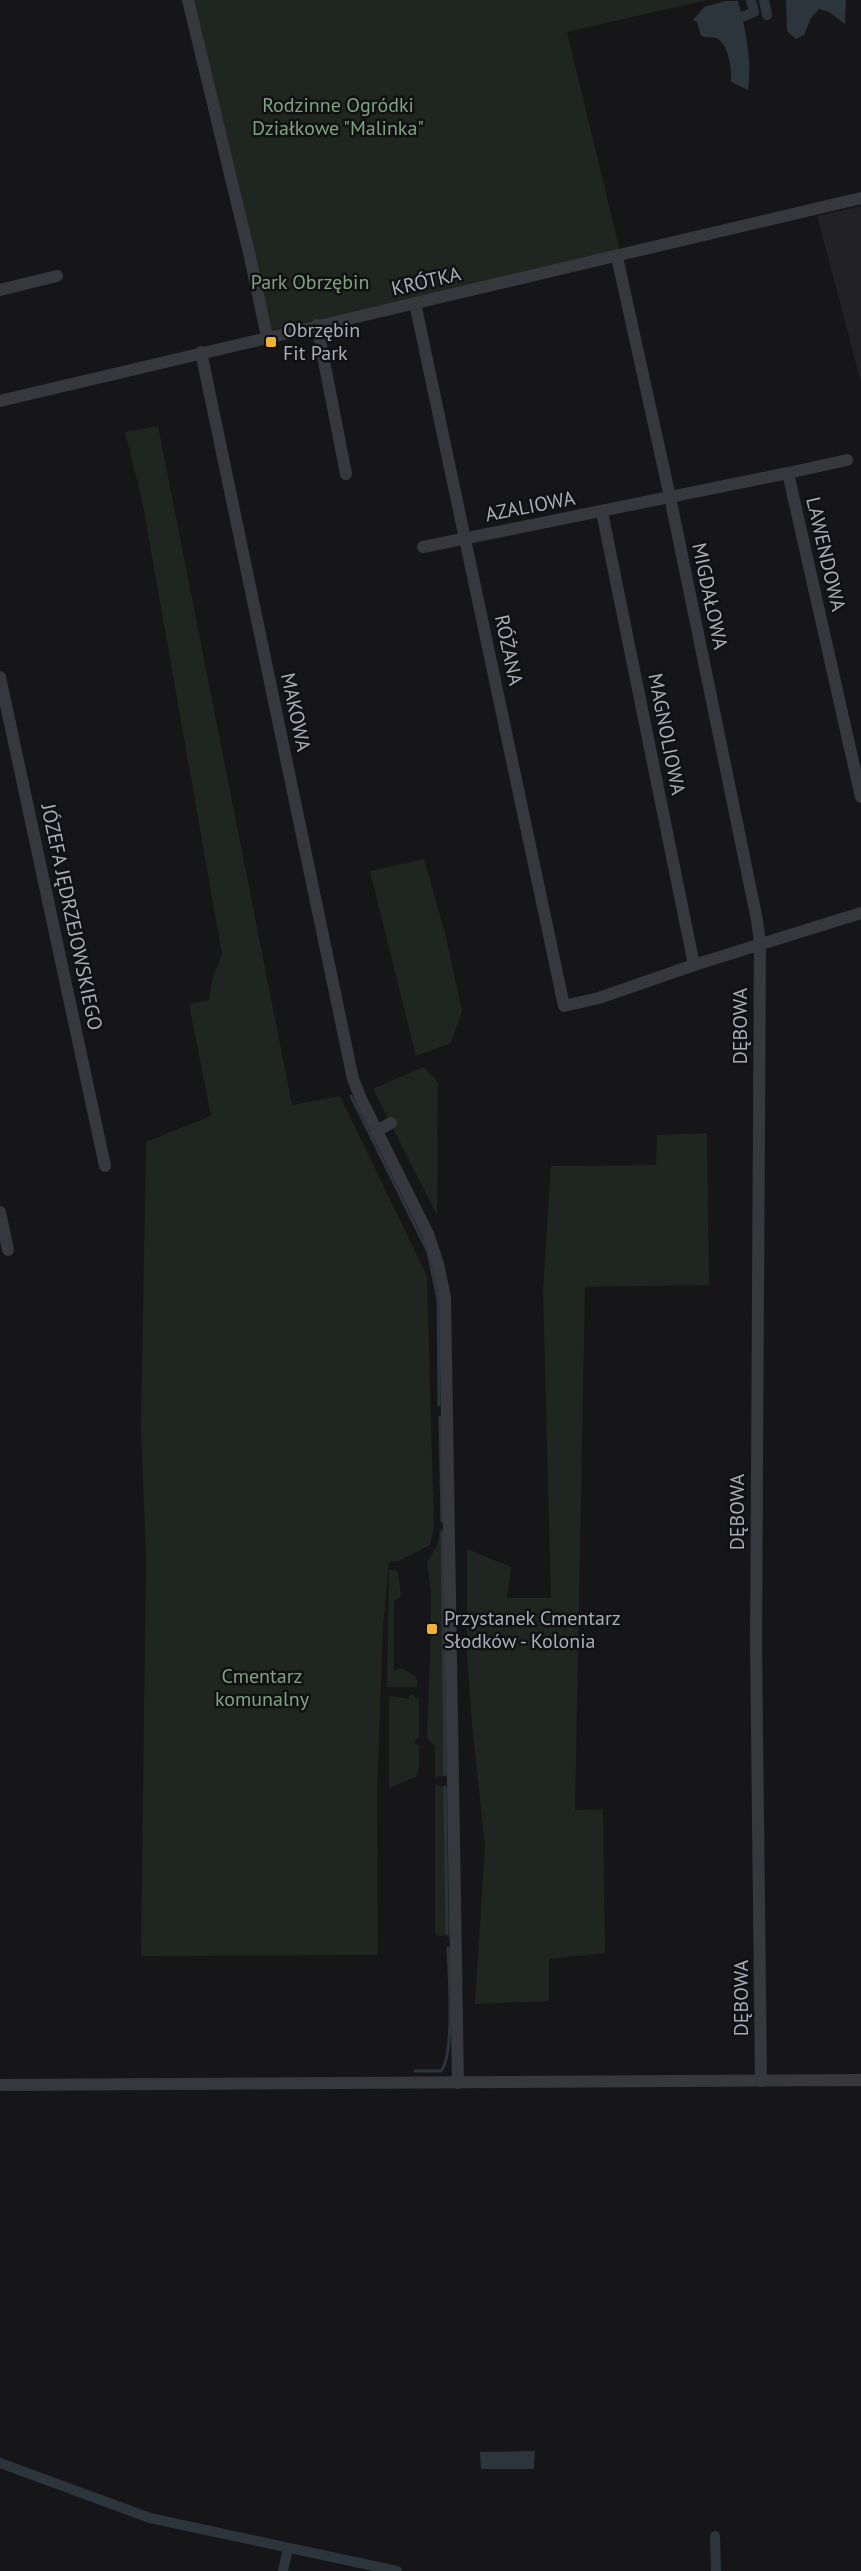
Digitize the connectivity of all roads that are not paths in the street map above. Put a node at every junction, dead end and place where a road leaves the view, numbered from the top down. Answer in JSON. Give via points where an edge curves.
{"nodes":[{"id":1,"x":188,"y":0,"type":"edge"},
{"id":2,"x":861,"y":198,"type":"edge"},
{"id":3,"x":617,"y":257,"type":"junction"},
{"id":4,"x":57,"y":276,"type":"dead end"},
{"id":5,"x":0,"y":290,"type":"edge"},
{"id":6,"x":415,"y":303,"type":"junction"},
{"id":7,"x":317,"y":325,"type":"junction"},
{"id":8,"x":267,"y":337,"type":"junction"},
{"id":9,"x":201,"y":352,"type":"junction"},
{"id":10,"x":0,"y":401,"type":"edge"},
{"id":11,"x":847,"y":460,"type":"dead end"},
{"id":12,"x":788,"y":473,"type":"junction"},
{"id":13,"x":346,"y":474,"type":"dead end"},
{"id":14,"x":670,"y":497,"type":"junction"},
{"id":15,"x":602,"y":512,"type":"junction"},
{"id":16,"x":466,"y":538,"type":"junction"},
{"id":17,"x":423,"y":548,"type":"dead end"},
{"id":18,"x":0,"y":677,"type":"edge"},
{"id":19,"x":861,"y":797,"type":"edge"},
{"id":20,"x":861,"y":913,"type":"edge"},
{"id":21,"x":760,"y":943,"type":"junction"},
{"id":22,"x":694,"y":964,"type":"junction"},
{"id":23,"x":391,"y":1123,"type":"dead end"},
{"id":24,"x":376,"y":1131,"type":"junction"},
{"id":25,"x":105,"y":1166,"type":"dead end"},
{"id":26,"x":0,"y":1212,"type":"edge"},
{"id":27,"x":8,"y":1250,"type":"dead end"},
{"id":28,"x":861,"y":2080,"type":"edge"},
{"id":29,"x":761,"y":2081,"type":"junction"},
{"id":30,"x":458,"y":2083,"type":"junction"},
{"id":31,"x":0,"y":2085,"type":"edge"}],
"edges":[{"from":1,"to":8,"type":"street"},
{"from":2,"to":3,"type":"street","name":"KRÓTKA"},
{"from":3,"to":6,"type":"street","name":"KRÓTKA"},
{"from":3,"to":14,"type":"street","name":"MIGDAŁOWA"},
{"from":4,"to":5,"type":"street"},
{"from":6,"to":7,"type":"street","name":"KRÓTKA"},
{"from":6,"to":16,"type":"street","name":"RÓŻANA"},
{"from":7,"to":8,"type":"street","name":"KRÓTKA"},
{"from":7,"to":13,"type":"street"},
{"from":8,"to":9,"type":"street","name":"KRÓTKA"},
{"from":9,"to":10,"type":"street","name":"KRÓTKA"},
{"from":9,"to":24,"type":"street","name":"MAKOWA","via":[[353,1079]]},
{"from":11,"to":12,"type":"street"},
{"from":12,"to":14,"type":"street"},
{"from":12,"to":19,"type":"street","name":"LAWENDOWA"},
{"from":14,"to":15,"type":"street","name":"AZALIOWA"},
{"from":14,"to":21,"type":"street","name":"MIGDAŁOWA"},
{"from":15,"to":16,"type":"street","name":"AZALIOWA"},
{"from":15,"to":22,"type":"street","name":"MAGNOLIOWA"},
{"from":16,"to":17,"type":"street","name":"AZALIOWA"},
{"from":16,"to":22,"type":"street","name":"RÓŻANA","via":[[564,1006],[616,993]]},
{"from":18,"to":25,"type":"street","name":"JÓZEFA JĘDRZEJOWSKIEGO"},
{"from":20,"to":21,"type":"street"},
{"from":21,"to":22,"type":"street"},
{"from":21,"to":29,"type":"street","name":"DĘBOWA","via":[[756,1644]]},
{"from":23,"to":24,"type":"street"},
{"from":24,"to":30,"type":"street","name":"MAKOWA","via":[[428,1234],[445,1297],[441,1410]]},
{"from":26,"to":27,"type":"street"},
{"from":28,"to":29,"type":"street"},
{"from":29,"to":30,"type":"street"},
{"from":30,"to":31,"type":"street"}]}
